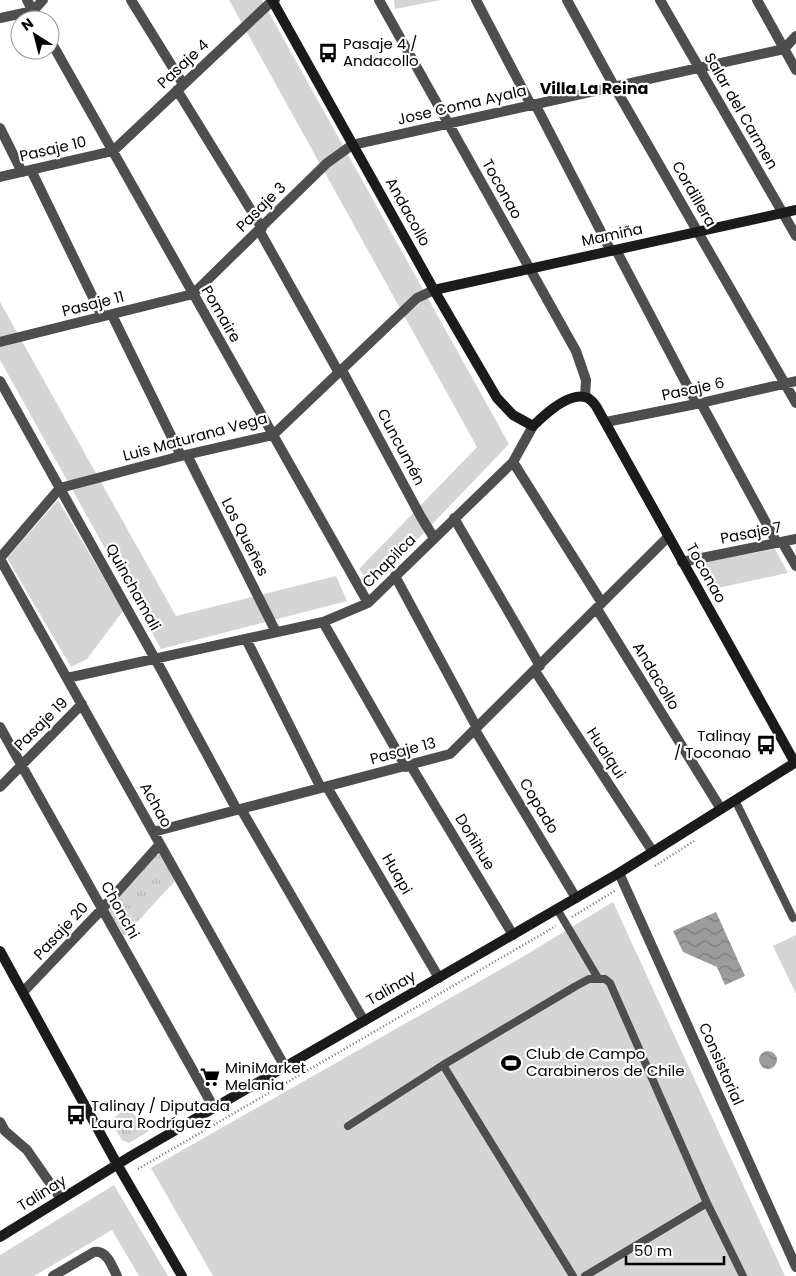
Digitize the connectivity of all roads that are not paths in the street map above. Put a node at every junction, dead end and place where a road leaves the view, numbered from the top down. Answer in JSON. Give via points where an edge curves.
{"nodes":[{"id":1,"x":131,"y":0,"type":"edge"},
{"id":2,"x":273,"y":0,"type":"edge"},
{"id":3,"x":379,"y":0,"type":"edge"},
{"id":4,"x":476,"y":0,"type":"edge"},
{"id":5,"x":567,"y":0,"type":"edge"},
{"id":6,"x":660,"y":0,"type":"edge"},
{"id":7,"x":757,"y":0,"type":"edge"},
{"id":8,"x":796,"y":36,"type":"edge"},
{"id":9,"x":784,"y":49,"type":"junction"},
{"id":10,"x":60,"y":57,"type":"edge"},
{"id":11,"x":698,"y":67,"type":"junction"},
{"id":12,"x":796,"y":70,"type":"edge"},
{"id":13,"x":614,"y":86,"type":"junction"},
{"id":14,"x":180,"y":87,"type":"junction"},
{"id":15,"x":533,"y":104,"type":"junction"},
{"id":16,"x":449,"y":124,"type":"junction"},
{"id":17,"x":0,"y":128,"type":"edge"},
{"id":18,"x":352,"y":145,"type":"junction"},
{"id":19,"x":114,"y":151,"type":"junction"},
{"id":20,"x":26,"y":171,"type":"junction"},
{"id":21,"x":0,"y":177,"type":"edge"},
{"id":22,"x":796,"y":210,"type":"edge"},
{"id":23,"x":783,"y":213,"type":"junction"},
{"id":24,"x":260,"y":229,"type":"junction"},
{"id":25,"x":698,"y":232,"type":"junction"},
{"id":26,"x":796,"y":236,"type":"edge"},
{"id":27,"x":613,"y":250,"type":"junction"},
{"id":28,"x":529,"y":269,"type":"junction"},
{"id":29,"x":434,"y":290,"type":"junction"},
{"id":30,"x":192,"y":294,"type":"junction"},
{"id":31,"x":107,"y":315,"type":"junction"},
{"id":32,"x":0,"y":342,"type":"edge"},
{"id":33,"x":341,"y":371,"type":"junction"},
{"id":34,"x":0,"y":380,"type":"edge"},
{"id":35,"x":791,"y":383,"type":"edge"},
{"id":36,"x":587,"y":398,"type":"junction"},
{"id":37,"x":796,"y":403,"type":"edge"},
{"id":38,"x":699,"y":404,"type":"junction"},
{"id":39,"x":606,"y":422,"type":"junction"},
{"id":40,"x":533,"y":426,"type":"junction"},
{"id":41,"x":273,"y":435,"type":"junction"},
{"id":42,"x":184,"y":456,"type":"junction"},
{"id":43,"x":513,"y":462,"type":"junction"},
{"id":44,"x":60,"y":488,"type":"junction"},
{"id":45,"x":454,"y":518,"type":"junction"},
{"id":46,"x":668,"y":537,"type":"junction"},
{"id":47,"x":434,"y":538,"type":"junction"},
{"id":48,"x":796,"y":539,"type":"edge"},
{"id":49,"x":780,"y":542,"type":"junction"},
{"id":50,"x":0,"y":558,"type":"edge"},
{"id":51,"x":682,"y":562,"type":"junction"},
{"id":52,"x":796,"y":566,"type":"edge"},
{"id":53,"x":395,"y":576,"type":"junction"},
{"id":54,"x":368,"y":602,"type":"junction"},
{"id":55,"x":600,"y":606,"type":"junction"},
{"id":56,"x":323,"y":622,"type":"junction"},
{"id":57,"x":276,"y":632,"type":"junction"},
{"id":58,"x":246,"y":639,"type":"junction"},
{"id":59,"x":155,"y":658,"type":"junction"},
{"id":60,"x":538,"y":668,"type":"junction"},
{"id":61,"x":67,"y":678,"type":"junction"},
{"id":62,"x":82,"y":704,"type":"junction"},
{"id":63,"x":0,"y":727,"type":"edge"},
{"id":64,"x":476,"y":729,"type":"junction"},
{"id":65,"x":796,"y":762,"type":"edge"},
{"id":66,"x":21,"y":765,"type":"junction"},
{"id":67,"x":408,"y":766,"type":"junction"},
{"id":68,"x":0,"y":787,"type":"edge"},
{"id":69,"x":324,"y":788,"type":"junction"},
{"id":70,"x":735,"y":800,"type":"junction"},
{"id":71,"x":239,"y":809,"type":"junction"},
{"id":72,"x":721,"y":810,"type":"junction"},
{"id":73,"x":153,"y":832,"type":"junction"},
{"id":74,"x":160,"y":844,"type":"junction"},
{"id":75,"x":653,"y":852,"type":"junction"},
{"id":76,"x":619,"y":873,"type":"junction"},
{"id":77,"x":576,"y":898,"type":"junction"},
{"id":78,"x":102,"y":909,"type":"junction"},
{"id":79,"x":557,"y":909,"type":"junction"},
{"id":80,"x":793,"y":918,"type":"dead end"},
{"id":81,"x":513,"y":935,"type":"junction"},
{"id":82,"x":0,"y":951,"type":"edge"},
{"id":83,"x":439,"y":978,"type":"junction"},
{"id":84,"x":598,"y":978,"type":"junction"},
{"id":85,"x":23,"y":992,"type":"junction"},
{"id":86,"x":364,"y":1021,"type":"junction"},
{"id":87,"x":443,"y":1065,"type":"junction"},
{"id":88,"x":285,"y":1067,"type":"junction"},
{"id":89,"x":214,"y":1108,"type":"junction"},
{"id":90,"x":348,"y":1126,"type":"dead end"},
{"id":91,"x":2,"y":1129,"type":"edge"},
{"id":92,"x":117,"y":1164,"type":"junction"},
{"id":93,"x":61,"y":1199,"type":"junction"},
{"id":94,"x":707,"y":1203,"type":"junction"},
{"id":95,"x":0,"y":1237,"type":"edge"},
{"id":96,"x":796,"y":1267,"type":"edge"},
{"id":97,"x":53,"y":1276,"type":"edge"},
{"id":98,"x":117,"y":1276,"type":"edge"},
{"id":99,"x":182,"y":1276,"type":"edge"},
{"id":100,"x":573,"y":1276,"type":"edge"},
{"id":101,"x":585,"y":1276,"type":"edge"},
{"id":102,"x":743,"y":1276,"type":"edge"}],
"edges":[{"from":1,"to":14,"type":"street","name":"Cuncumén"},
{"from":2,"to":14,"type":"street","name":"Pasaje 4"},
{"from":2,"to":18,"type":"street","name":"Andacollo"},
{"from":3,"to":16,"type":"street","name":"Toconao"},
{"from":4,"to":15,"type":"street"},
{"from":5,"to":13,"type":"street","name":"Cordillera"},
{"from":6,"to":11,"type":"street","name":"Salar del Carmen"},
{"from":7,"to":9,"type":"street"},
{"from":8,"to":9,"type":"street"},
{"from":9,"to":11,"type":"street","name":"Jose Coma Ayala"},
{"from":9,"to":12,"type":"street"},
{"from":10,"to":19,"type":"street","name":"Pomaire"},
{"from":11,"to":13,"type":"street","name":"Jose Coma Ayala"},
{"from":11,"to":23,"type":"street","name":"Salar del Carmen"},
{"from":13,"to":15,"type":"street","name":"Jose Coma Ayala"},
{"from":13,"to":25,"type":"street","name":"Cordillera"},
{"from":14,"to":19,"type":"street","name":"Pasaje 4"},
{"from":14,"to":24,"type":"street","name":"Cuncumén"},
{"from":15,"to":16,"type":"street","name":"Jose Coma Ayala"},
{"from":15,"to":27,"type":"street"},
{"from":16,"to":18,"type":"street","name":"Jose Coma Ayala"},
{"from":16,"to":28,"type":"street","name":"Toconao"},
{"from":17,"to":20,"type":"street","name":"Los Queñes"},
{"from":18,"to":24,"type":"street","name":"Pasaje 3","via":[[327,163]]},
{"from":18,"to":29,"type":"street","name":"Andacollo"},
{"from":19,"to":20,"type":"street","name":"Pasaje 10"},
{"from":19,"to":30,"type":"street","name":"Pomaire"},
{"from":20,"to":21,"type":"street","name":"Pasaje 10"},
{"from":20,"to":31,"type":"street","name":"Los Queñes"},
{"from":22,"to":23,"type":"street","name":"Mamiña"},
{"from":23,"to":25,"type":"street","name":"Mamiña"},
{"from":23,"to":26,"type":"street","name":"Salar del Carmen"},
{"from":24,"to":30,"type":"street","name":"Pasaje 3"},
{"from":24,"to":33,"type":"street","name":"Cuncumén"},
{"from":25,"to":27,"type":"street","name":"Mamiña"},
{"from":25,"to":35,"type":"street","name":"Cordillera"},
{"from":27,"to":28,"type":"street","name":"Mamiña"},
{"from":27,"to":38,"type":"street"},
{"from":28,"to":29,"type":"street","name":"Mamiña"},
{"from":28,"to":36,"type":"street","name":"Toconao","via":[[576,351],[586,380]]},
{"from":29,"to":33,"type":"street","name":"Luis Maturana Vega","via":[[416,298]]},
{"from":29,"to":40,"type":"street","name":"Andacollo","via":[[497,398],[512,415]]},
{"from":30,"to":31,"type":"street","name":"Pasaje 11"},
{"from":30,"to":41,"type":"street","name":"Pomaire"},
{"from":31,"to":32,"type":"street","name":"Pasaje 11"},
{"from":31,"to":42,"type":"street","name":"Los Queñes"},
{"from":33,"to":41,"type":"street","name":"Luis Maturana Vega"},
{"from":33,"to":47,"type":"street","name":"Cuncumén"},
{"from":34,"to":44,"type":"street","name":"Quinchamali"},
{"from":35,"to":37,"type":"street","name":"Cordillera"},
{"from":35,"to":38,"type":"street","name":"Pasaje 6"},
{"from":36,"to":39,"type":"street","name":"Toconao"},
{"from":36,"to":40,"type":"street","name":"Chapilca","via":[[582,396],[563,402]]},
{"from":38,"to":39,"type":"street","name":"Pasaje 6"},
{"from":38,"to":49,"type":"street"},
{"from":39,"to":46,"type":"street","name":"Toconao"},
{"from":40,"to":43,"type":"street","name":"Chapilca"},
{"from":41,"to":42,"type":"street","name":"Luis Maturana Vega"},
{"from":41,"to":54,"type":"street","name":"Pomaire"},
{"from":42,"to":44,"type":"street","name":"Luis Maturana Vega"},
{"from":42,"to":57,"type":"street","name":"Los Queñes"},
{"from":43,"to":45,"type":"street","name":"Chapilca"},
{"from":43,"to":55,"type":"street","name":"Andacollo"},
{"from":44,"to":50,"type":"street"},
{"from":44,"to":59,"type":"street","name":"Quinchamali"},
{"from":45,"to":47,"type":"street","name":"Chapilca"},
{"from":45,"to":60,"type":"street","name":"Hualqui"},
{"from":46,"to":51,"type":"street","name":"Toconao"},
{"from":46,"to":55,"type":"street","name":"Pasaje 13"},
{"from":47,"to":53,"type":"street","name":"Chapilca"},
{"from":48,"to":49,"type":"street","name":"Pasaje 7"},
{"from":49,"to":51,"type":"street","name":"Pasaje 7"},
{"from":49,"to":52,"type":"street"},
{"from":50,"to":61,"type":"street","name":"Achao"},
{"from":51,"to":65,"type":"street","name":"Toconao"},
{"from":53,"to":54,"type":"street","name":"Chapilca"},
{"from":53,"to":64,"type":"street","name":"Copado"},
{"from":54,"to":56,"type":"street","name":"Chapilca"},
{"from":55,"to":60,"type":"street","name":"Pasaje 13"},
{"from":55,"to":72,"type":"street","name":"Andacollo"},
{"from":56,"to":57,"type":"street","name":"Chapilca"},
{"from":56,"to":67,"type":"street","name":"Doñihue"},
{"from":57,"to":58,"type":"street","name":"Chapilca"},
{"from":58,"to":59,"type":"street","name":"Chapilca"},
{"from":58,"to":69,"type":"street","name":"Huapi"},
{"from":59,"to":61,"type":"street","name":"Chapilca"},
{"from":59,"to":71,"type":"street","name":"Quinchamali"},
{"from":60,"to":64,"type":"street","name":"Pasaje 13"},
{"from":60,"to":75,"type":"street","name":"Hualqui"},
{"from":61,"to":62,"type":"street","name":"Achao"},
{"from":62,"to":66,"type":"street","name":"Pasaje 19"},
{"from":62,"to":73,"type":"street","name":"Achao"},
{"from":63,"to":66,"type":"street","name":"Chonchi"},
{"from":64,"to":67,"type":"street","name":"Pasaje 13","via":[[450,754]]},
{"from":64,"to":77,"type":"street","name":"Copado"},
{"from":65,"to":70,"type":"street","name":"Talinay"},
{"from":66,"to":68,"type":"street","name":"Pasaje 19"},
{"from":66,"to":78,"type":"street","name":"Chonchi"},
{"from":67,"to":69,"type":"street","name":"Pasaje 13"},
{"from":67,"to":81,"type":"street","name":"Doñihue"},
{"from":69,"to":71,"type":"street","name":"Pasaje 13"},
{"from":69,"to":83,"type":"street","name":"Huapi"},
{"from":70,"to":72,"type":"street","name":"Talinay"},
{"from":70,"to":80,"type":"lane"},
{"from":71,"to":73,"type":"street","name":"Pasaje 13"},
{"from":71,"to":86,"type":"street","name":"Quinchamali"},
{"from":72,"to":75,"type":"street","name":"Talinay"},
{"from":73,"to":74,"type":"street","name":"Achao"},
{"from":74,"to":78,"type":"street","name":"Pasaje 20"},
{"from":74,"to":88,"type":"street","name":"Achao"},
{"from":75,"to":76,"type":"street","name":"Talinay"},
{"from":76,"to":77,"type":"street","name":"Talinay"},
{"from":76,"to":96,"type":"street","name":"Consistorial"},
{"from":77,"to":79,"type":"street","name":"Talinay"},
{"from":78,"to":85,"type":"street","name":"Pasaje 20"},
{"from":78,"to":89,"type":"street","name":"Chonchi"},
{"from":79,"to":81,"type":"street","name":"Talinay"},
{"from":79,"to":84,"type":"lane"},
{"from":81,"to":83,"type":"street","name":"Talinay"},
{"from":82,"to":85,"type":"street"},
{"from":83,"to":86,"type":"street","name":"Talinay"},
{"from":84,"to":87,"type":"lane","via":[[576,986]]},
{"from":84,"to":94,"type":"lane","via":[[610,983]]},
{"from":85,"to":92,"type":"street"},
{"from":86,"to":88,"type":"street","name":"Talinay"},
{"from":87,"to":90,"type":"lane"},
{"from":87,"to":100,"type":"lane"},
{"from":88,"to":89,"type":"street","name":"Talinay"},
{"from":89,"to":92,"type":"street","name":"Talinay"},
{"from":91,"to":93,"type":"street","via":[[27,1150]]},
{"from":92,"to":93,"type":"street","name":"Talinay"},
{"from":92,"to":99,"type":"street"},
{"from":93,"to":95,"type":"street","name":"Talinay"},
{"from":94,"to":101,"type":"lane"},
{"from":94,"to":102,"type":"lane"},
{"from":97,"to":98,"type":"street","via":[[94,1252],[106,1256]]}]}
